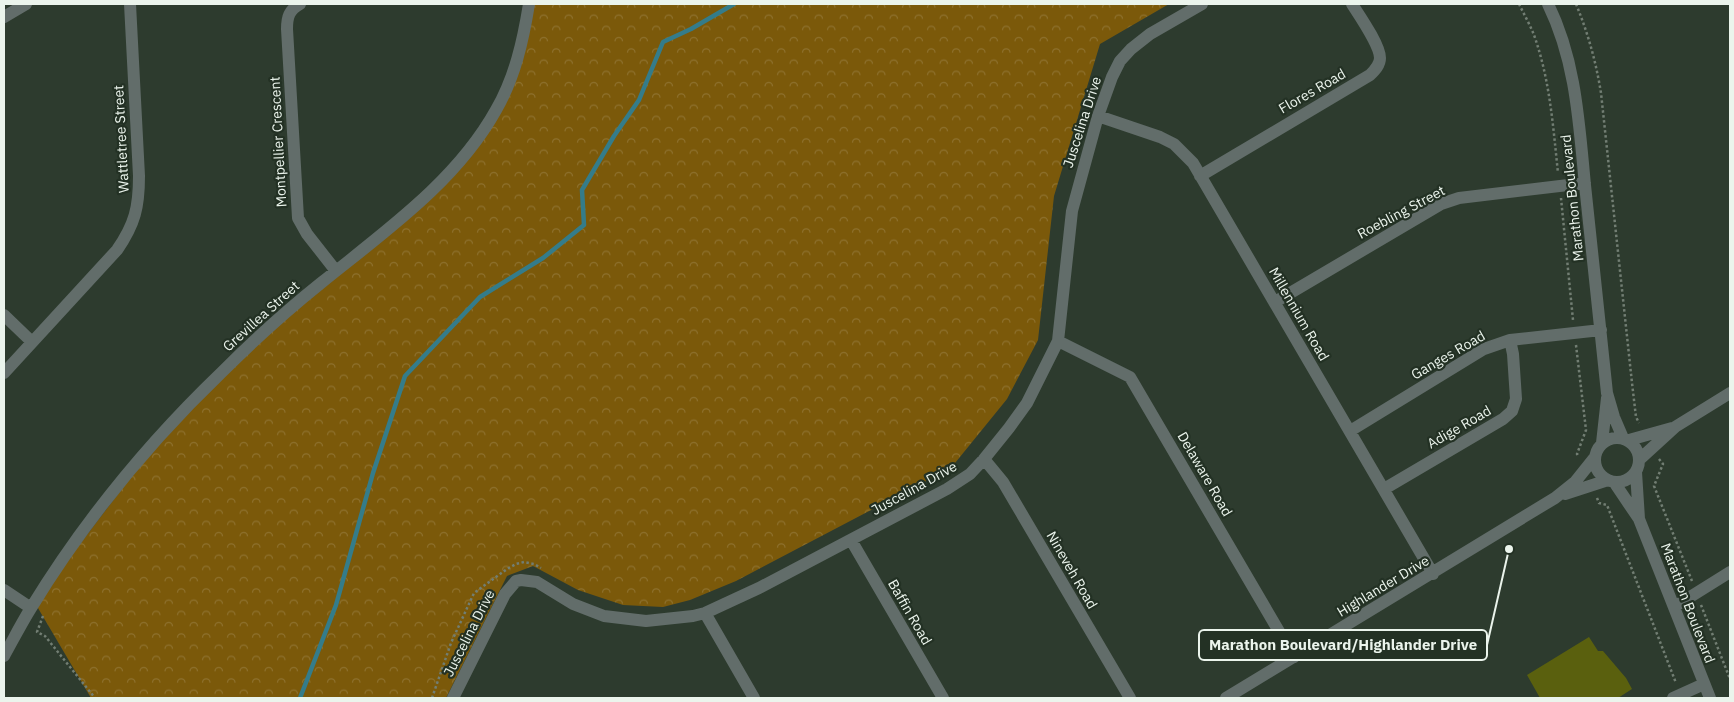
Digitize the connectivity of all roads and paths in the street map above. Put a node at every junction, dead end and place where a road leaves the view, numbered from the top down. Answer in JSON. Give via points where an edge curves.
{"nodes":[{"id":1,"x":26,"y":4,"type":"edge"},
{"id":2,"x":130,"y":4,"type":"edge"},
{"id":3,"x":300,"y":4,"type":"edge"},
{"id":4,"x":529,"y":4,"type":"edge"},
{"id":5,"x":1202,"y":4,"type":"edge"},
{"id":6,"x":1352,"y":4,"type":"edge"},
{"id":7,"x":1519,"y":4,"type":"edge"},
{"id":8,"x":1548,"y":4,"type":"edge"},
{"id":9,"x":1576,"y":4,"type":"edge"},
{"id":10,"x":4,"y":18,"type":"edge"},
{"id":11,"x":1098,"y":116,"type":"junction"},
{"id":12,"x":1200,"y":176,"type":"junction"},
{"id":13,"x":1585,"y":183,"type":"junction"},
{"id":14,"x":1560,"y":186,"type":"junction"},
{"id":15,"x":336,"y":271,"type":"junction"},
{"id":16,"x":1275,"y":302,"type":"junction"},
{"id":17,"x":4,"y":315,"type":"edge"},
{"id":18,"x":1601,"y":330,"type":"junction"},
{"id":19,"x":1575,"y":333,"type":"junction"},
{"id":20,"x":1510,"y":340,"type":"junction"},
{"id":21,"x":1058,"y":341,"type":"junction"},
{"id":22,"x":32,"y":342,"type":"junction"},
{"id":23,"x":4,"y":374,"type":"edge"},
{"id":24,"x":1730,"y":393,"type":"edge"},
{"id":25,"x":1607,"y":394,"type":"junction"},
{"id":26,"x":1675,"y":427,"type":"junction"},
{"id":27,"x":1350,"y":431,"type":"junction"},
{"id":28,"x":1645,"y":436,"type":"junction"},
{"id":29,"x":1626,"y":439,"type":"junction"},
{"id":30,"x":1602,"y":443,"type":"junction"},
{"id":31,"x":1652,"y":448,"type":"junction"},
{"id":32,"x":1595,"y":458,"type":"junction"},
{"id":33,"x":984,"y":460,"type":"junction"},
{"id":34,"x":1638,"y":466,"type":"junction"},
{"id":35,"x":1585,"y":470,"type":"junction"},
{"id":36,"x":1611,"y":481,"type":"junction"},
{"id":37,"x":1591,"y":486,"type":"junction"},
{"id":38,"x":1384,"y":489,"type":"junction"},
{"id":39,"x":1555,"y":498,"type":"junction"},
{"id":40,"x":1639,"y":519,"type":"junction"},
{"id":41,"x":851,"y":540,"type":"junction"},
{"id":42,"x":544,"y":570,"type":"dead end"},
{"id":43,"x":1730,"y":572,"type":"edge"},
{"id":44,"x":1433,"y":574,"type":"junction"},
{"id":45,"x":4,"y":590,"type":"edge"},
{"id":46,"x":1696,"y":593,"type":"junction"},
{"id":47,"x":1674,"y":607,"type":"junction"},
{"id":48,"x":31,"y":608,"type":"junction"},
{"id":49,"x":705,"y":613,"type":"junction"},
{"id":50,"x":43,"y":614,"type":"dead end"},
{"id":51,"x":4,"y":656,"type":"edge"},
{"id":52,"x":1294,"y":657,"type":"junction"},
{"id":53,"x":1730,"y":679,"type":"edge"},
{"id":54,"x":1704,"y":684,"type":"junction"},
{"id":55,"x":1677,"y":696,"type":"edge"},
{"id":56,"x":94,"y":698,"type":"edge"},
{"id":57,"x":432,"y":698,"type":"edge"},
{"id":58,"x":453,"y":698,"type":"edge"},
{"id":59,"x":754,"y":698,"type":"edge"},
{"id":60,"x":943,"y":698,"type":"edge"},
{"id":61,"x":1130,"y":698,"type":"edge"},
{"id":62,"x":1226,"y":698,"type":"edge"},
{"id":63,"x":1710,"y":698,"type":"edge"}],
"edges":[{"from":1,"to":10,"type":"street"},
{"from":2,"to":22,"type":"street","name":"Wattletree Street","via":[[139,176],[136,214],[117,250]]},
{"from":3,"to":15,"type":"street","name":"Montpellier Crescent","via":[[287,18],[298,218]]},
{"from":4,"to":15,"type":"street","name":"Grevillea Street","via":[[512,76],[496,110],[477,139],[463,158],[407,213]]},
{"from":5,"to":11,"type":"street","name":"Juscelina Drive","via":[[1131,49],[1112,77]]},
{"from":6,"to":12,"type":"street","name":"Flores Road","via":[[1380,57],[1377,68]]},
{"from":7,"to":14,"type":"path","via":[[1534,34],[1544,69]]},
{"from":8,"to":13,"type":"street","name":"Marathon Boulevard","via":[[1561,34],[1571,71]]},
{"from":9,"to":28,"type":"path","via":[[1598,70],[1636,417]]},
{"from":11,"to":12,"type":"street","name":"Millennium Road","via":[[1160,136],[1174,144],[1185,153]]},
{"from":11,"to":21,"type":"street","name":"Juscelina Drive","via":[[1072,211]]},
{"from":12,"to":16,"type":"street","name":"Millennium Road"},
{"from":13,"to":14,"type":"street","name":"Roebling Street"},
{"from":13,"to":18,"type":"street","name":"Marathon Boulevard"},
{"from":14,"to":16,"type":"street","name":"Roebling Street","via":[[1460,198],[1441,204]]},
{"from":14,"to":19,"type":"path"},
{"from":15,"to":48,"type":"street","name":"Grevillea Street","via":[[221,373],[155,443],[96,514]]},
{"from":16,"to":27,"type":"street","name":"Millennium Road"},
{"from":17,"to":22,"type":"street"},
{"from":18,"to":19,"type":"street","name":"Ganges Road"},
{"from":18,"to":25,"type":"street","name":"Marathon Boulevard"},
{"from":19,"to":20,"type":"street","name":"Ganges Road"},
{"from":19,"to":35,"type":"path","via":[[1586,430],[1577,454]]},
{"from":20,"to":27,"type":"street","name":"Ganges Road","via":[[1484,349]]},
{"from":20,"to":38,"type":"street","name":"Adige Road","via":[[1516,400],[1512,411]]},
{"from":21,"to":33,"type":"street","name":"Juscelina Drive","via":[[1027,403]]},
{"from":21,"to":52,"type":"street","name":"Delaware Road","via":[[1130,377]]},
{"from":22,"to":23,"type":"street","name":"Wattletree Street"},
{"from":24,"to":26,"type":"street"},
{"from":25,"to":29,"type":"street","name":"Marathon Boulevard"},
{"from":25,"to":30,"type":"street","name":"Marathon Boulevard"},
{"from":26,"to":28,"type":"street"},
{"from":26,"to":31,"type":"street"},
{"from":27,"to":38,"type":"street","name":"Millennium Road"},
{"from":28,"to":29,"type":"street"},
{"from":29,"to":30,"type":"street","via":[[1612,438]]},
{"from":29,"to":34,"type":"street","via":[[1638,452]]},
{"from":30,"to":32,"type":"street"},
{"from":31,"to":34,"type":"street"},
{"from":31,"to":46,"type":"path","via":[[1662,464],[1654,486]]},
{"from":32,"to":35,"type":"street","name":"Highlander Drive"},
{"from":32,"to":36,"type":"street","via":[[1598,471]]},
{"from":33,"to":41,"type":"street","name":"Juscelina Drive","via":[[947,489]]},
{"from":33,"to":61,"type":"street","name":"Nineveh Road","via":[[1003,482]]},
{"from":34,"to":36,"type":"street","via":[[1627,480]]},
{"from":34,"to":40,"type":"street","name":"Marathon Boulevard"},
{"from":35,"to":39,"type":"street","name":"Highlander Drive"},
{"from":36,"to":37,"type":"street","name":"Highlander Drive"},
{"from":36,"to":40,"type":"street","name":"Marathon Boulevard"},
{"from":37,"to":39,"type":"street","name":"Highlander Drive"},
{"from":37,"to":55,"type":"path","via":[[1599,503],[1607,505]]},
{"from":38,"to":44,"type":"street","name":"Millennium Road"},
{"from":39,"to":44,"type":"street","name":"Highlander Drive"},
{"from":40,"to":47,"type":"street","name":"Marathon Boulevard"},
{"from":41,"to":49,"type":"street","name":"Juscelina Drive"},
{"from":41,"to":60,"type":"street","name":"Baffin Road"},
{"from":42,"to":57,"type":"path","via":[[534,564],[516,564],[474,593],[451,643]]},
{"from":43,"to":46,"type":"street"},
{"from":44,"to":52,"type":"street","name":"Highlander Drive"},
{"from":45,"to":48,"type":"street"},
{"from":46,"to":47,"type":"street"},
{"from":46,"to":53,"type":"path"},
{"from":47,"to":54,"type":"street","name":"Marathon Boulevard"},
{"from":48,"to":51,"type":"street","name":"Grevillea Street"},
{"from":49,"to":58,"type":"street","name":"Juscelina Drive","via":[[655,621],[615,618],[573,604],[537,582],[516,581],[505,594]]},
{"from":49,"to":59,"type":"street"},
{"from":50,"to":56,"type":"path","via":[[36,632],[45,636]]},
{"from":52,"to":62,"type":"street","name":"Highlander Drive"},
{"from":54,"to":55,"type":"street"},
{"from":54,"to":63,"type":"street","name":"Marathon Boulevard"}]}
